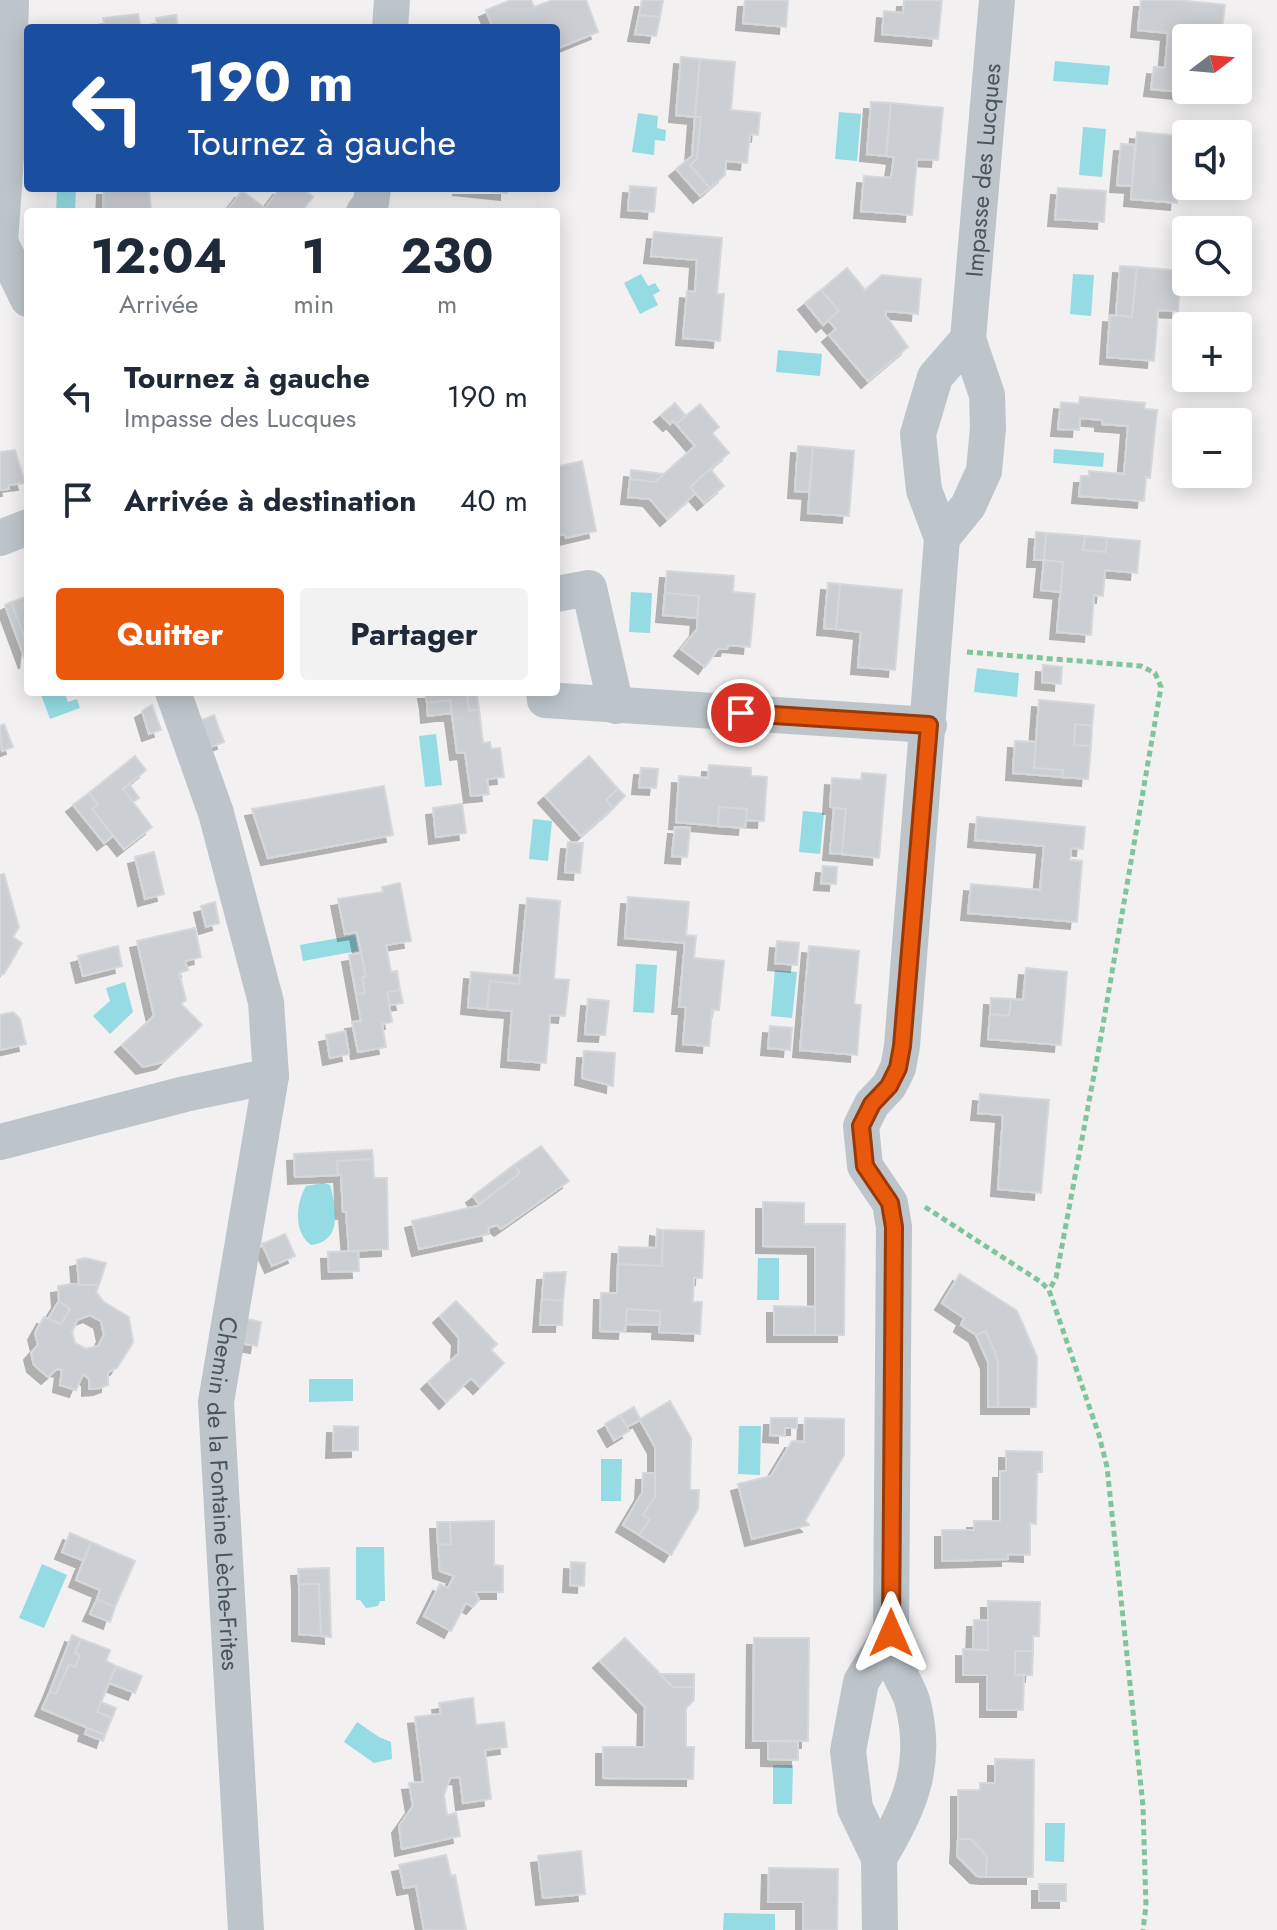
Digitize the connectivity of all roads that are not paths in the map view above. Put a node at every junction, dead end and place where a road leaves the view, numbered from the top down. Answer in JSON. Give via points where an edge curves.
{"nodes":[{"id":1,"x":11,"y":0,"type":"edge"},
{"id":2,"x":392,"y":0,"type":"edge"},
{"id":3,"x":997,"y":0,"type":"edge"},
{"id":4,"x":390,"y":24,"type":"edge"},
{"id":5,"x":0,"y":242,"type":"edge"},
{"id":6,"x":24,"y":291,"type":"edge"},
{"id":7,"x":968,"y":339,"type":"junction"},
{"id":8,"x":24,"y":529,"type":"edge"},
{"id":9,"x":0,"y":538,"type":"edge"},
{"id":10,"x":942,"y":538,"type":"junction"},
{"id":11,"x":560,"y":593,"type":"edge"},
{"id":12,"x":174,"y":696,"type":"edge"},
{"id":13,"x":544,"y":696,"type":"edge"},
{"id":14,"x":616,"y":706,"type":"junction"},
{"id":15,"x":929,"y":725,"type":"junction"},
{"id":16,"x":271,"y":1076,"type":"junction"},
{"id":17,"x":0,"y":1142,"type":"edge"},
{"id":18,"x":891,"y":1633,"type":"junction"},
{"id":19,"x":879,"y":1858,"type":"junction"},
{"id":20,"x":246,"y":1930,"type":"edge"},
{"id":21,"x":880,"y":1930,"type":"edge"}],
"edges":[{"from":1,"to":5,"type":"street"},
{"from":2,"to":4,"type":"street"},
{"from":3,"to":7,"type":"street","name":"Impasse des Lucques"},
{"from":5,"to":6,"type":"street"},
{"from":7,"to":10,"type":"street","name":"Impasse des Lucques","via":[[987,395],[984,471],[968,506]]},
{"from":7,"to":10,"type":"street","via":[[935,377],[918,434],[924,490]]},
{"from":8,"to":9,"type":"street"},
{"from":10,"to":15,"type":"street"},
{"from":11,"to":14,"type":"street","via":[[589,588]]},
{"from":12,"to":16,"type":"street","name":"Chemin de la Fontaine Lèche-Frites","via":[[216,813],[266,1002]]},
{"from":13,"to":14,"type":"street"},
{"from":14,"to":15,"type":"street"},
{"from":15,"to":18,"type":"street","via":[[902,1046],[889,1086],[861,1126],[865,1166],[890,1203],[894,1227]]},
{"from":16,"to":17,"type":"street"},
{"from":16,"to":20,"type":"street","name":"Chemin de la Fontaine Lèche-Frites","via":[[216,1402]]},
{"from":18,"to":19,"type":"street","via":[[896,1663],[913,1703],[918,1752],[915,1788]]},
{"from":18,"to":19,"type":"street","via":[[861,1682],[848,1751],[855,1808]]},
{"from":19,"to":21,"type":"street"}]}
